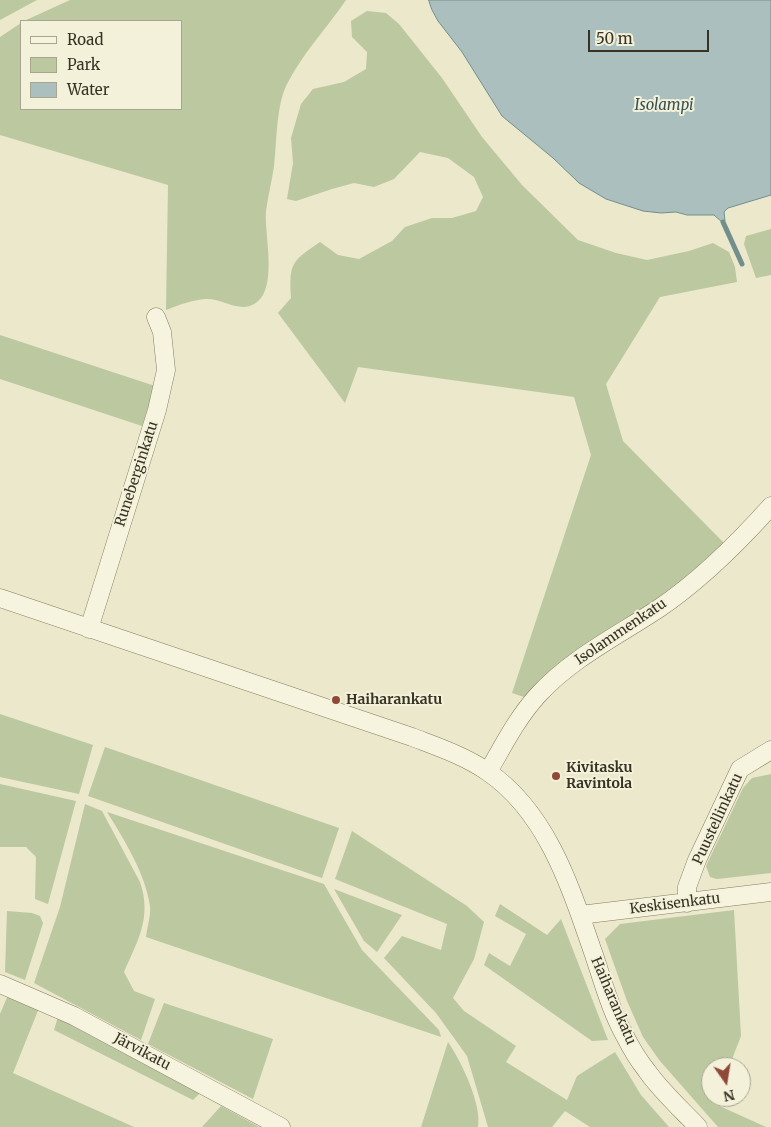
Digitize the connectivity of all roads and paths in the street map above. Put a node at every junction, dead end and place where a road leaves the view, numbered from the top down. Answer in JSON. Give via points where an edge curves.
{"nodes":[{"id":1,"x":156,"y":317,"type":"dead end"},
{"id":2,"x":771,"y":506,"type":"edge"},
{"id":3,"x":0,"y":598,"type":"edge"},
{"id":4,"x":90,"y":629,"type":"junction"},
{"id":5,"x":771,"y":750,"type":"edge"},
{"id":6,"x":488,"y":772,"type":"junction"},
{"id":7,"x":771,"y":892,"type":"edge"},
{"id":8,"x":688,"y":903,"type":"junction"},
{"id":9,"x":580,"y":915,"type":"junction"},
{"id":10,"x":0,"y":984,"type":"edge"},
{"id":11,"x":281,"y":1127,"type":"edge"},
{"id":12,"x":698,"y":1127,"type":"edge"}],
"edges":[{"from":1,"to":4,"type":"street","name":"Runeberginkatu","via":[[162,332],[166,370],[158,410]]},
{"from":2,"to":6,"type":"street","name":"Isolammenkatu","via":[[708,570],[660,608],[580,658],[539,694],[520,718]]},
{"from":3,"to":4,"type":"street","name":"Haiharankatu"},
{"from":4,"to":6,"type":"street","name":"Haiharankatu","via":[[412,737],[468,760]]},
{"from":5,"to":8,"type":"street","name":"Puustellinkatu","via":[[740,769],[697,860],[687,887]]},
{"from":6,"to":9,"type":"street","name":"Haiharankatu","via":[[527,810],[544,833]]},
{"from":7,"to":8,"type":"street","name":"Keskisenkatu"},
{"from":8,"to":9,"type":"street","name":"Keskisenkatu"},
{"from":9,"to":12,"type":"street","name":"Haiharankatu","via":[[624,1034],[647,1072]]},
{"from":10,"to":11,"type":"street","name":"Järvikatu","via":[[74,1016]]}]}
